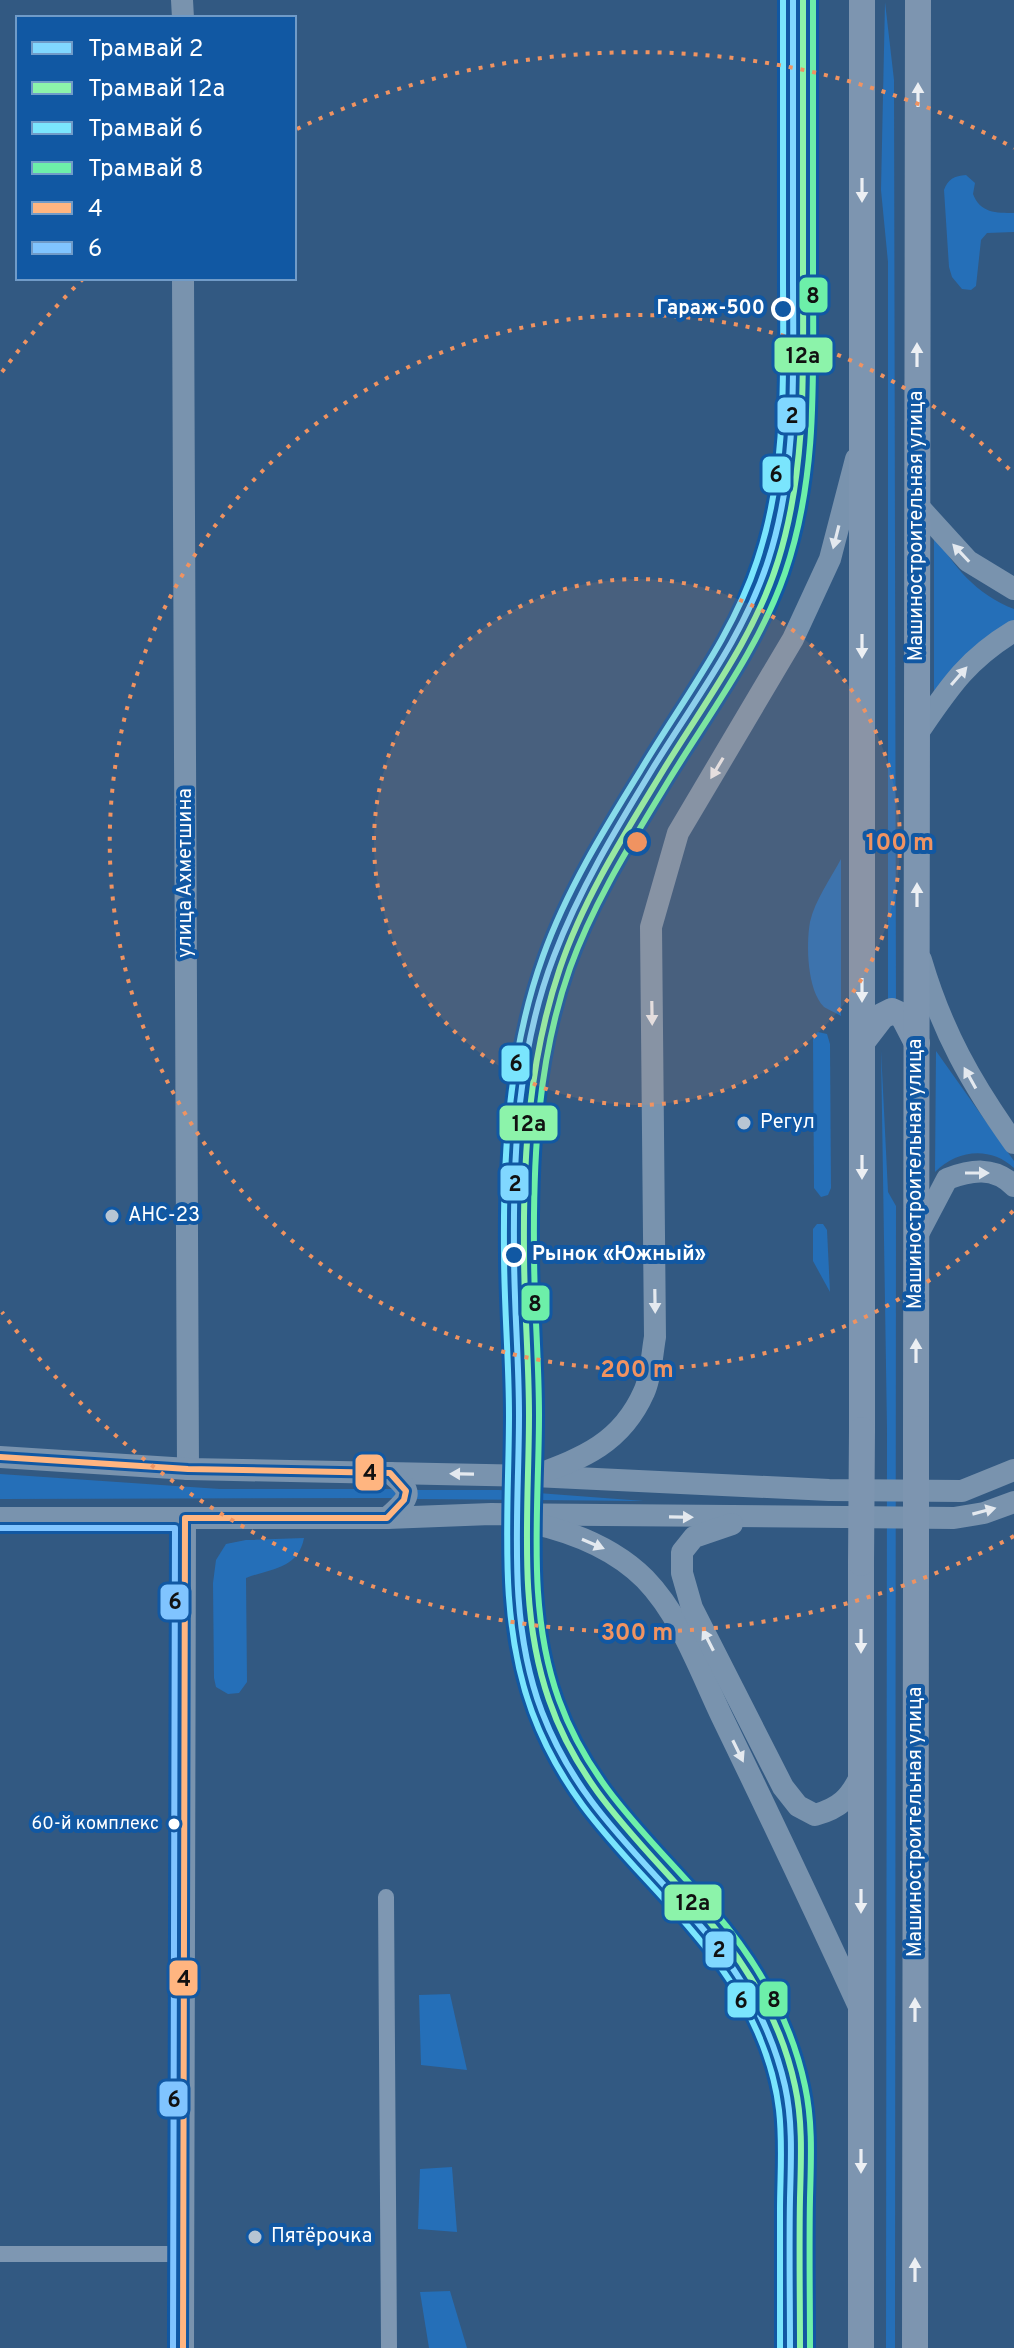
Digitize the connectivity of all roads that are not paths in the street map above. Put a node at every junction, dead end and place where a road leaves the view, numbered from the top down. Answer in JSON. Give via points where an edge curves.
{"nodes":[{"id":1,"x":862,"y":0,"type":"edge"},
{"id":2,"x":918,"y":0,"type":"edge"},
{"id":3,"x":183,"y":280,"type":"edge"},
{"id":4,"x":862,"y":435,"type":"junction"},
{"id":5,"x":918,"y":506,"type":"junction"},
{"id":6,"x":1014,"y":589,"type":"edge"},
{"id":7,"x":1014,"y":631,"type":"edge"},
{"id":8,"x":917,"y":734,"type":"junction"},
{"id":9,"x":917,"y":945,"type":"junction"},
{"id":10,"x":862,"y":1042,"type":"junction"},
{"id":11,"x":917,"y":1043,"type":"junction"},
{"id":12,"x":1014,"y":1143,"type":"edge"},
{"id":13,"x":1014,"y":1186,"type":"edge"},
{"id":14,"x":916,"y":1237,"type":"junction"},
{"id":15,"x":0,"y":1457,"type":"edge"},
{"id":16,"x":188,"y":1469,"type":"junction"},
{"id":17,"x":1014,"y":1470,"type":"edge"},
{"id":18,"x":390,"y":1473,"type":"junction"},
{"id":19,"x":534,"y":1476,"type":"junction"},
{"id":20,"x":1014,"y":1502,"type":"edge"},
{"id":21,"x":491,"y":1514,"type":"junction"},
{"id":22,"x":0,"y":1518,"type":"edge"},
{"id":23,"x":185,"y":1518,"type":"junction"},
{"id":24,"x":387,"y":1518,"type":"junction"},
{"id":25,"x":752,"y":1518,"type":"junction"},
{"id":26,"x":861,"y":1774,"type":"junction"},
{"id":27,"x":386,"y":1897,"type":"dead end"},
{"id":28,"x":861,"y":2012,"type":"junction"},
{"id":29,"x":0,"y":2254,"type":"edge"},
{"id":30,"x":183,"y":2254,"type":"junction"},
{"id":31,"x":183,"y":2348,"type":"edge"},
{"id":32,"x":389,"y":2348,"type":"edge"},
{"id":33,"x":861,"y":2348,"type":"edge"},
{"id":34,"x":915,"y":2348,"type":"edge"}],
"edges":[{"from":1,"to":4,"type":"main road","one_way":true},
{"from":5,"to":2,"type":"main road","name":"Машиностроительная улица","one_way":true},
{"from":3,"to":16,"type":"main road","name":"улица Ахметшина"},
{"from":4,"to":10,"type":"main road","one_way":true},
{"from":4,"to":19,"type":"main road","one_way":true,"via":[[830,559],[793,639],[678,833],[651,927],[655,1337],[645,1392],[616,1435],[585,1457]]},
{"from":6,"to":5,"type":"main road","one_way":true,"via":[[968,561]]},
{"from":5,"to":8,"type":"main road","name":"Машиностроительная улица"},
{"from":8,"to":7,"type":"main road","one_way":true,"via":[[955,679],[987,647]]},
{"from":9,"to":8,"type":"main road","name":"Машиностроительная улица","one_way":true},
{"from":9,"to":11,"type":"main road","name":"Машиностроительная улица"},
{"from":12,"to":9,"type":"main road","one_way":true,"via":[[958,1055]]},
{"from":10,"to":11,"type":"main road","via":[[892,1011],[903,1016]]},
{"from":10,"to":26,"type":"main road","one_way":true,"bridge":true},
{"from":11,"to":14,"type":"main road","name":"Машиностроительная улица"},
{"from":14,"to":13,"type":"main road","one_way":true,"via":[[947,1179],[969,1170],[1006,1178]]},
{"from":34,"to":14,"type":"main road","name":"Машиностроительная улица","one_way":true,"bridge":true},
{"from":15,"to":16,"type":"main road"},
{"from":16,"to":18,"type":"main road"},
{"from":17,"to":19,"type":"main road","via":[[962,1491]]},
{"from":19,"to":18,"type":"main road","one_way":true},
{"from":18,"to":24,"type":"main road","via":[[408,1493]]},
{"from":25,"to":20,"type":"main road","one_way":true,"via":[[954,1518]]},
{"from":21,"to":24,"type":"main road"},
{"from":21,"to":25,"type":"main road","one_way":true},
{"from":21,"to":28,"type":"main road","one_way":true,"via":[[553,1527],[614,1553],[646,1580],[675,1622]]},
{"from":22,"to":23,"type":"main road"},
{"from":23,"to":24,"type":"main road"},
{"from":23,"to":30,"type":"main road"},
{"from":26,"to":25,"type":"main road","one_way":true,"via":[[850,1797],[832,1810],[815,1815],[798,1806],[783,1787],[692,1608],[682,1552],[694,1537]]},
{"from":26,"to":28,"type":"main road","one_way":true},
{"from":27,"to":32,"type":"street"},
{"from":28,"to":33,"type":"main road","one_way":true},
{"from":29,"to":30,"type":"street"},
{"from":30,"to":31,"type":"main road"}]}
